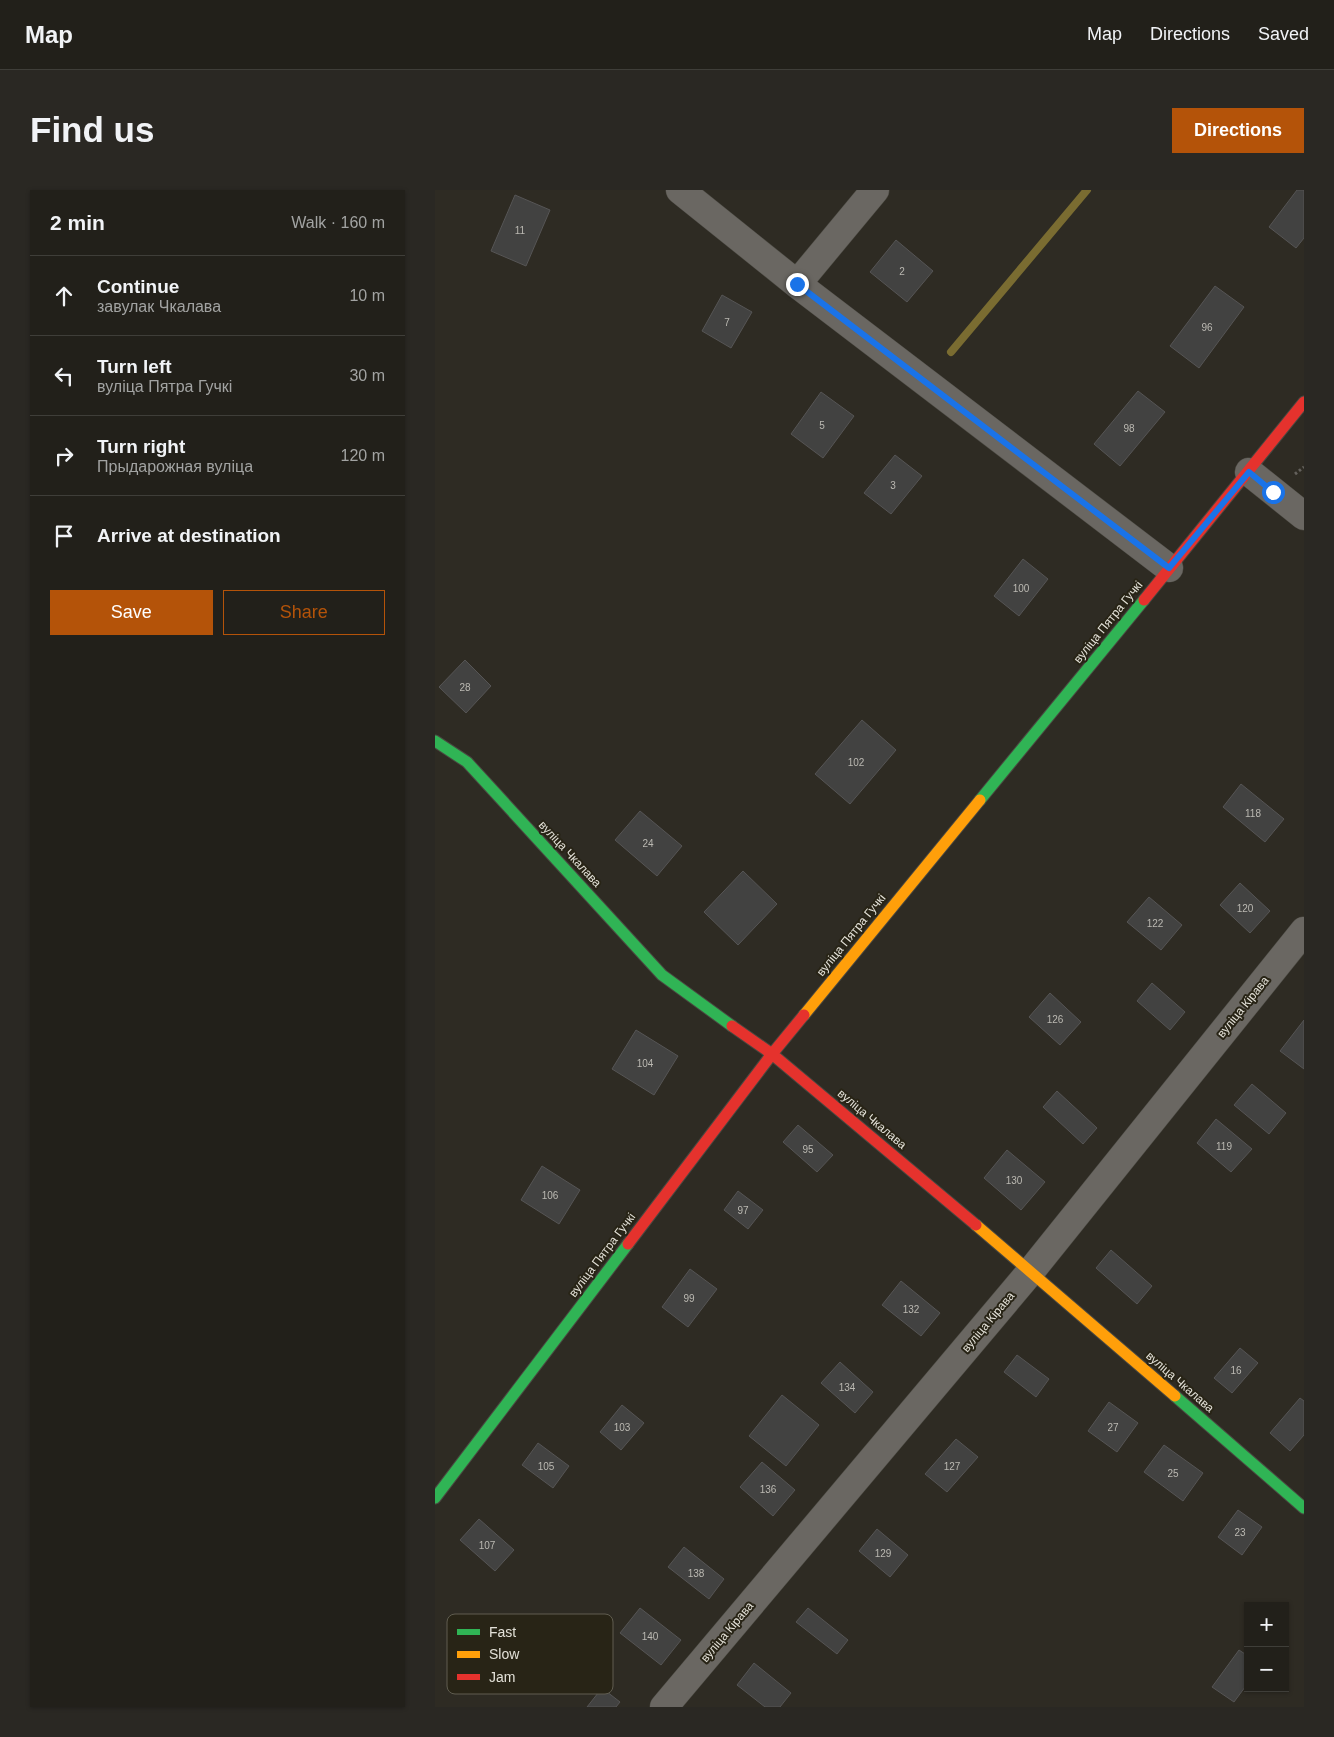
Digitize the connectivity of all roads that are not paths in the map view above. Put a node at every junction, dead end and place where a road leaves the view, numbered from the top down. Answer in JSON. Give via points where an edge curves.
{"nodes":[{"id":1,"x":679,"y":190,"type":"edge"},
{"id":2,"x":875,"y":190,"type":"edge"},
{"id":3,"x":797,"y":284,"type":"junction"},
{"id":4,"x":1304,"y":402,"type":"edge"},
{"id":5,"x":1249,"y":472,"type":"junction"},
{"id":6,"x":1304,"y":516,"type":"edge"},
{"id":7,"x":1169,"y":568,"type":"junction"},
{"id":8,"x":435,"y":741,"type":"edge"},
{"id":9,"x":1304,"y":931,"type":"edge"},
{"id":10,"x":772,"y":1054,"type":"junction"},
{"id":11,"x":1031,"y":1271,"type":"junction"},
{"id":12,"x":435,"y":1498,"type":"edge"},
{"id":13,"x":1304,"y":1508,"type":"edge"},
{"id":14,"x":664,"y":1707,"type":"edge"}],
"edges":[{"from":1,"to":3,"type":"street"},
{"from":2,"to":3,"type":"street"},
{"from":3,"to":7,"type":"street"},
{"from":4,"to":5,"type":"street","name":"вуліца Пятра Гучкі"},
{"from":5,"to":6,"type":"street"},
{"from":5,"to":7,"type":"street","name":"вуліца Пятра Гучкі"},
{"from":7,"to":10,"type":"street","name":"вуліца Пятра Гучкі"},
{"from":8,"to":10,"type":"street","name":"вуліца Чкалава","via":[[467,762],[662,975]]},
{"from":9,"to":11,"type":"street","name":"вуліца Кірава"},
{"from":10,"to":11,"type":"street","name":"вуліца Чкалава"},
{"from":10,"to":12,"type":"street","name":"вуліца Пятра Гучкі"},
{"from":11,"to":13,"type":"street","name":"вуліца Чкалава"},
{"from":11,"to":14,"type":"street","name":"вуліца Кірава"}]}
